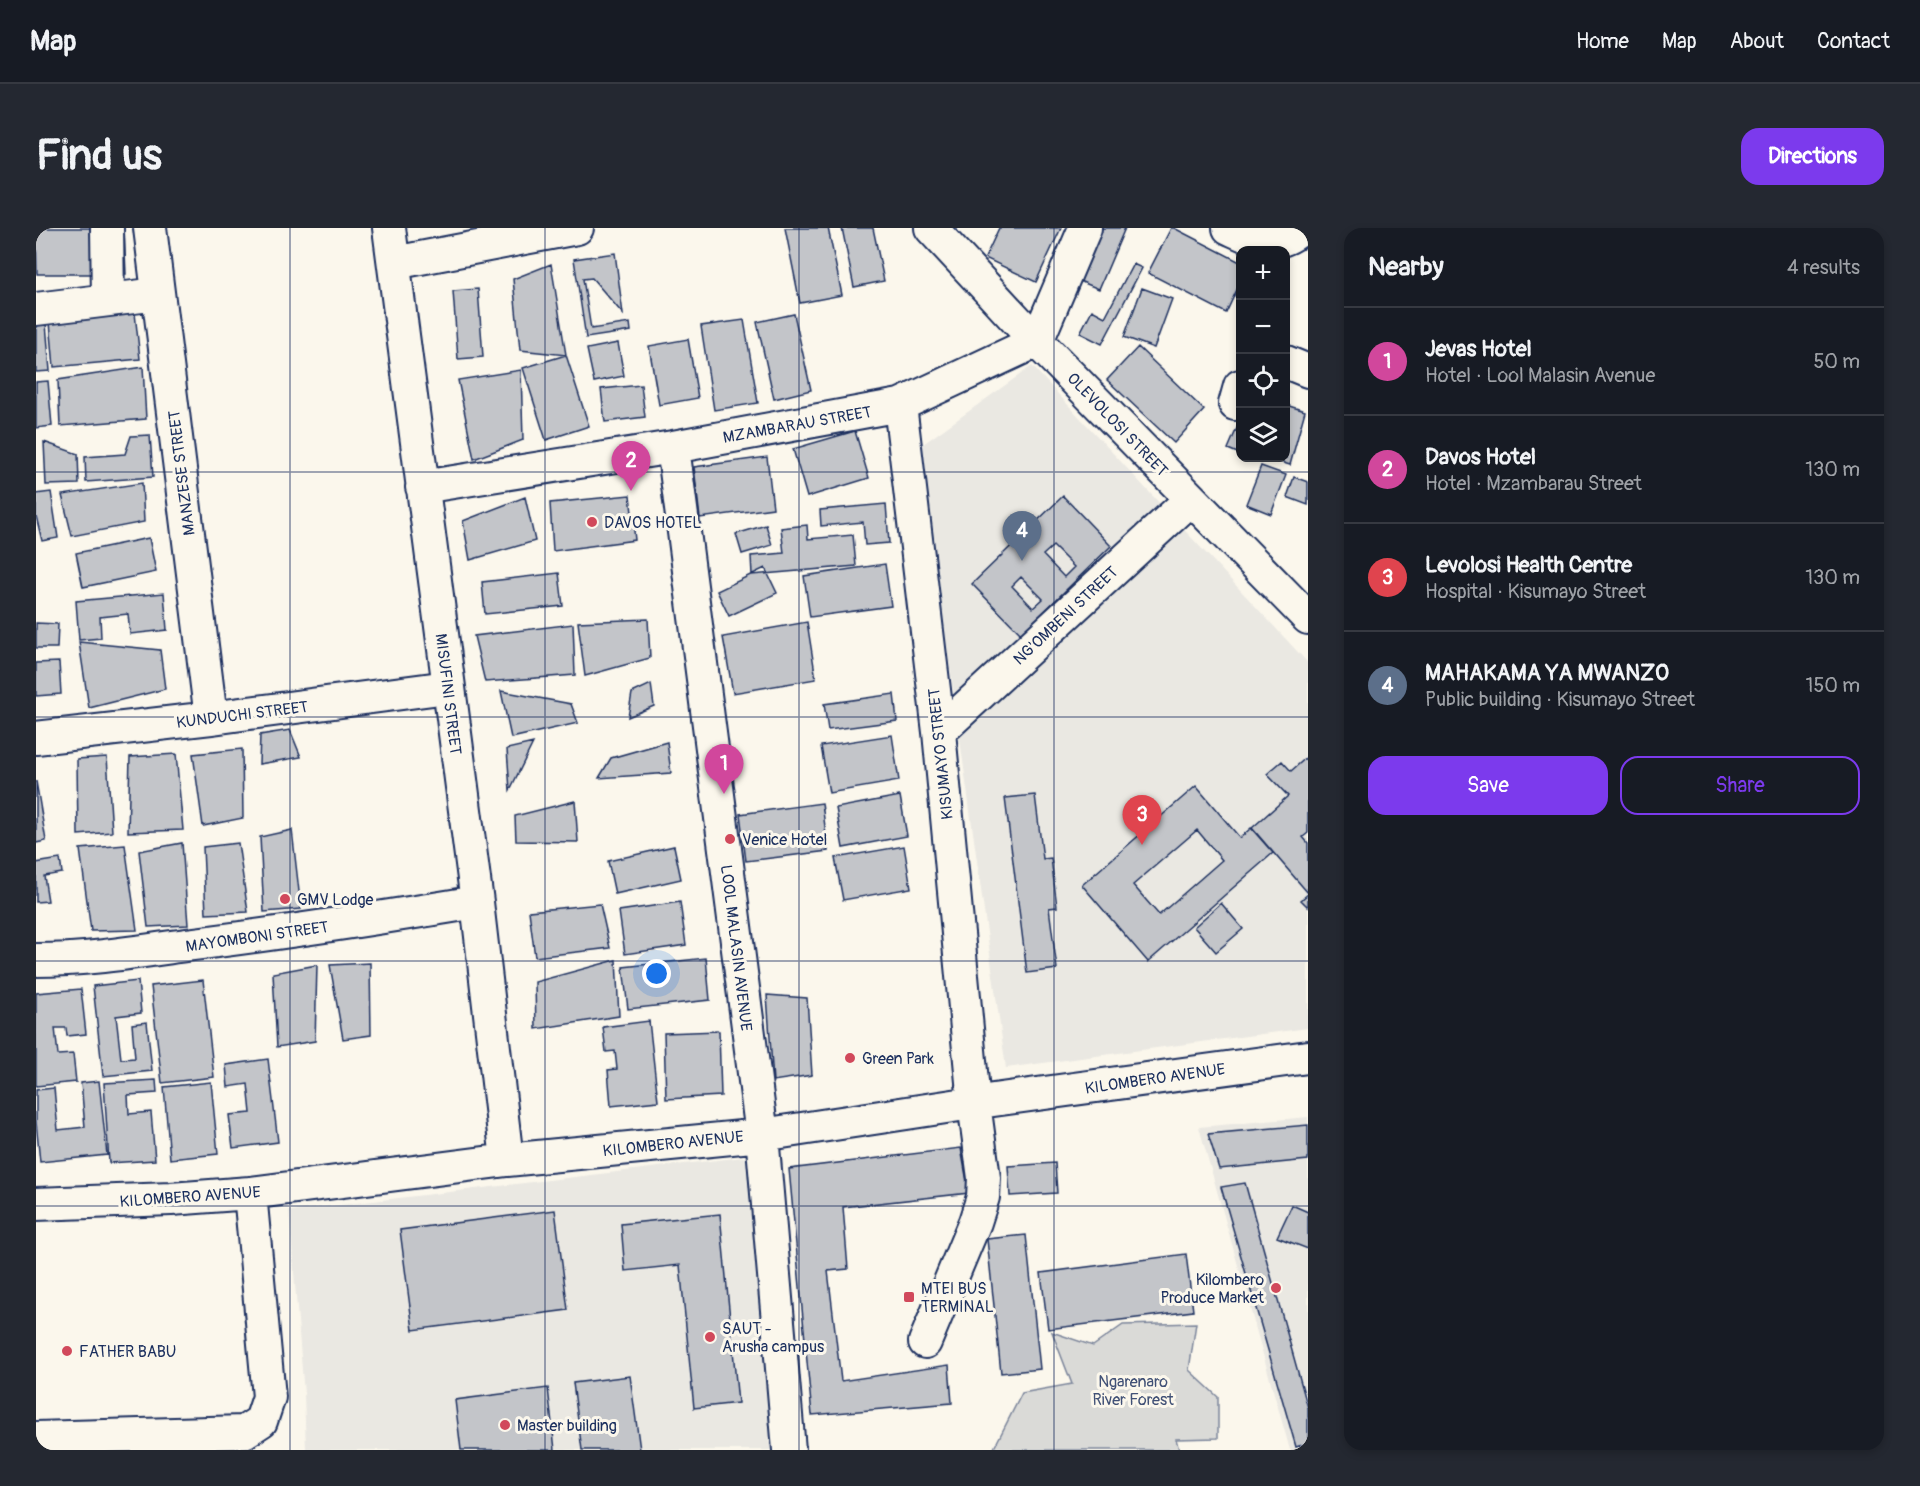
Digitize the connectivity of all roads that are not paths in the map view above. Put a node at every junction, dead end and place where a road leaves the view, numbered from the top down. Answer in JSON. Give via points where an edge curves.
{"nodes":[{"id":1,"x":107,"y":228,"type":"edge"},
{"id":2,"x":150,"y":228,"type":"edge"},
{"id":3,"x":389,"y":228,"type":"edge"},
{"id":4,"x":577,"y":228,"type":"edge"},
{"id":5,"x":931,"y":228,"type":"edge"},
{"id":6,"x":1086,"y":228,"type":"edge"},
{"id":7,"x":1229,"y":228,"type":"edge"},
{"id":8,"x":1289,"y":240,"type":"edge"},
{"id":9,"x":394,"y":263,"type":"junction"},
{"id":10,"x":158,"y":294,"type":"junction"},
{"id":11,"x":108,"y":300,"type":"junction"},
{"id":12,"x":36,"y":309,"type":"edge"},
{"id":13,"x":1037,"y":341,"type":"junction"},
{"id":14,"x":1290,"y":363,"type":"edge"},
{"id":15,"x":1308,"y":370,"type":"edge"},
{"id":16,"x":900,"y":405,"type":"junction"},
{"id":17,"x":673,"y":447,"type":"junction"},
{"id":18,"x":422,"y":486,"type":"junction"},
{"id":19,"x":1191,"y":499,"type":"junction"},
{"id":20,"x":1308,"y":618,"type":"edge"},
{"id":21,"x":448,"y":687,"type":"junction"},
{"id":22,"x":211,"y":718,"type":"junction"},
{"id":23,"x":939,"y":732,"type":"junction"},
{"id":24,"x":36,"y":738,"type":"edge"},
{"id":25,"x":477,"y":902,"type":"junction"},
{"id":26,"x":36,"y":960,"type":"edge"},
{"id":27,"x":1308,"y":1057,"type":"edge"},
{"id":28,"x":974,"y":1103,"type":"junction"},
{"id":29,"x":762,"y":1135,"type":"junction"},
{"id":30,"x":507,"y":1160,"type":"junction"},
{"id":31,"x":250,"y":1193,"type":"junction"},
{"id":32,"x":36,"y":1204,"type":"edge"},
{"id":33,"x":925,"y":1342,"type":"dead end"},
{"id":34,"x":36,"y":1438,"type":"edge"},
{"id":35,"x":789,"y":1450,"type":"edge"}],
"edges":[{"from":1,"to":11,"type":"street"},
{"from":2,"to":10,"type":"street","name":"MANZESE STREET"},
{"from":3,"to":9,"type":"street","name":"MISUFINI STREET"},
{"from":4,"to":9,"type":"street"},
{"from":5,"to":13,"type":"street","name":"OLEVOLOSI STREET"},
{"from":6,"to":13,"type":"street"},
{"from":7,"to":8,"type":"street","via":[[1270,243]]},
{"from":9,"to":18,"type":"street","name":"MISUFINI STREET"},
{"from":10,"to":11,"type":"street"},
{"from":10,"to":22,"type":"street","name":"MANZESE STREET"},
{"from":11,"to":12,"type":"street"},
{"from":13,"to":16,"type":"street","name":"MZAMBARAU STREET"},
{"from":13,"to":19,"type":"street","name":"OLEVOLOSI STREET"},
{"from":14,"to":15,"type":"street"},
{"from":16,"to":17,"type":"street","name":"MZAMBARAU STREET"},
{"from":16,"to":23,"type":"street","name":"KISUMAYO STREET"},
{"from":17,"to":18,"type":"street","name":"MZAMBARAU STREET"},
{"from":17,"to":29,"type":"street","name":"LOOL MALASIN AVENUE"},
{"from":18,"to":21,"type":"street","name":"MISUFINI STREET"},
{"from":19,"to":20,"type":"street","name":"OLEVOLOSI STREET"},
{"from":19,"to":23,"type":"street","name":"NG'OMBENI STREET"},
{"from":21,"to":22,"type":"street","name":"KUNDUCHI STREET"},
{"from":21,"to":25,"type":"street","name":"MISUFINI STREET"},
{"from":22,"to":24,"type":"street","name":"KUNDUCHI STREET"},
{"from":23,"to":28,"type":"street","name":"KISUMAYO STREET"},
{"from":25,"to":26,"type":"street","name":"MAYOMBONI STREET","via":[[229,940]]},
{"from":25,"to":30,"type":"street","name":"MISUFINI STREET"},
{"from":27,"to":28,"type":"street","name":"KILOMBERO AVENUE"},
{"from":28,"to":29,"type":"street","name":"KILOMBERO AVENUE"},
{"from":28,"to":33,"type":"street","name":"KISUMAYO STREET","via":[[983,1197]]},
{"from":29,"to":30,"type":"street","name":"KILOMBERO AVENUE"},
{"from":29,"to":35,"type":"street","name":"LOOL MALASIN AVENUE"},
{"from":30,"to":31,"type":"street","name":"KILOMBERO AVENUE"},
{"from":31,"to":32,"type":"street","name":"KILOMBERO AVENUE"},
{"from":31,"to":34,"type":"street","via":[[269,1397],[261,1421],[244,1432]]}]}
